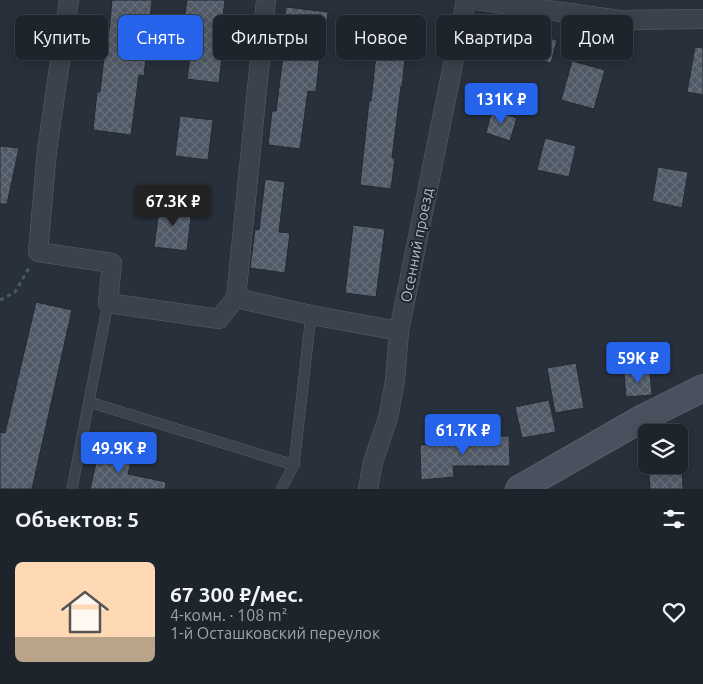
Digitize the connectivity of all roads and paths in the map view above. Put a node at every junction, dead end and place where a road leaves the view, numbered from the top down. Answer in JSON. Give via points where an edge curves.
{"nodes":[{"id":1,"x":69,"y":0,"type":"edge"},
{"id":2,"x":266,"y":0,"type":"edge"},
{"id":3,"x":466,"y":0,"type":"edge"},
{"id":4,"x":475,"y":0,"type":"edge"},
{"id":5,"x":703,"y":19,"type":"edge"},
{"id":6,"x":38,"y":252,"type":"junction"},
{"id":7,"x":236,"y":298,"type":"junction"},
{"id":8,"x":0,"y":300,"type":"edge"},
{"id":9,"x":108,"y":303,"type":"junction"},
{"id":10,"x":311,"y":315,"type":"junction"},
{"id":11,"x":399,"y":331,"type":"junction"},
{"id":12,"x":703,"y":388,"type":"edge"},
{"id":13,"x":89,"y":402,"type":"junction"},
{"id":14,"x":294,"y":465,"type":"junction"},
{"id":15,"x":72,"y":489,"type":"edge"},
{"id":16,"x":281,"y":489,"type":"edge"},
{"id":17,"x":368,"y":489,"type":"edge"},
{"id":18,"x":519,"y":489,"type":"edge"}],
"edges":[{"from":1,"to":6,"type":"street","via":[[46,150]]},
{"from":2,"to":7,"type":"street"},
{"from":3,"to":11,"type":"street","name":"Осенний проезд"},
{"from":4,"to":5,"type":"street","via":[[620,20]]},
{"from":6,"to":8,"type":"path","via":[[15,292]]},
{"from":6,"to":9,"type":"street","via":[[112,263]]},
{"from":7,"to":9,"type":"street","via":[[219,319]]},
{"from":7,"to":10,"type":"street"},
{"from":9,"to":13,"type":"lane"},
{"from":10,"to":11,"type":"street"},
{"from":10,"to":14,"type":"lane"},
{"from":11,"to":17,"type":"street","name":"Осенний проезд","via":[[388,418],[373,462]]},
{"from":12,"to":18,"type":"main road","via":[[643,418]]},
{"from":13,"to":14,"type":"lane"},
{"from":13,"to":15,"type":"lane"},
{"from":14,"to":16,"type":"lane"}]}
